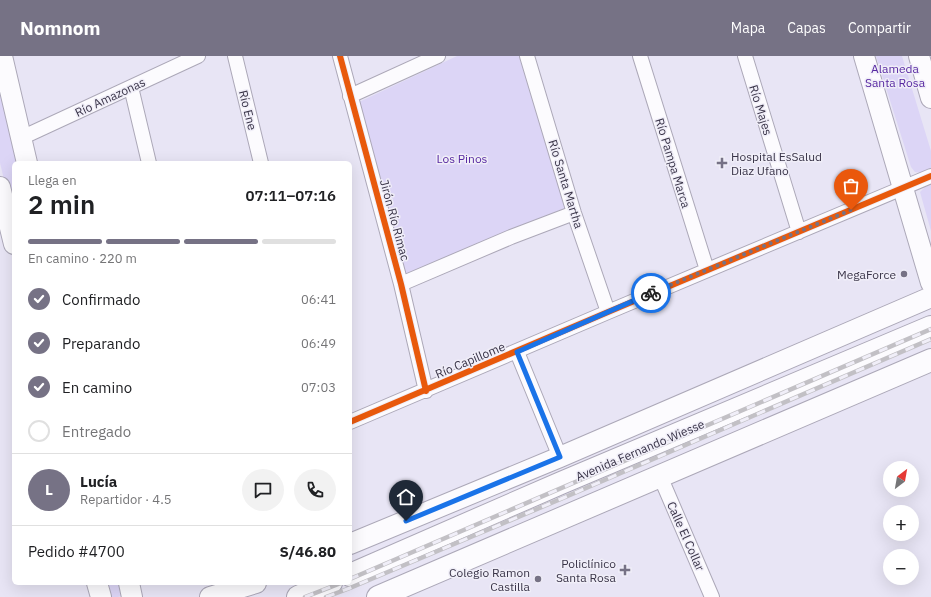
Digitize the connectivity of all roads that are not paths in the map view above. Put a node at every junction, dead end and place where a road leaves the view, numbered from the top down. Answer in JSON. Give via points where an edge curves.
{"nodes":[{"id":1,"x":2,"y":56,"type":"edge"},
{"id":2,"x":198,"y":56,"type":"edge"},
{"id":3,"x":235,"y":56,"type":"edge"},
{"id":4,"x":340,"y":56,"type":"edge"},
{"id":5,"x":438,"y":56,"type":"edge"},
{"id":6,"x":527,"y":56,"type":"edge"},
{"id":7,"x":640,"y":56,"type":"edge"},
{"id":8,"x":745,"y":56,"type":"edge"},
{"id":9,"x":864,"y":56,"type":"edge"},
{"id":10,"x":919,"y":56,"type":"edge"},
{"id":11,"x":131,"y":87,"type":"junction"},
{"id":12,"x":350,"y":96,"type":"junction"},
{"id":13,"x":931,"y":98,"type":"edge"},
{"id":14,"x":22,"y":138,"type":"junction"},
{"id":15,"x":27,"y":161,"type":"edge"},
{"id":16,"x":149,"y":161,"type":"edge"},
{"id":17,"x":261,"y":161,"type":"edge"},
{"id":18,"x":931,"y":176,"type":"edge"},
{"id":19,"x":0,"y":187,"type":"edge"},
{"id":20,"x":903,"y":188,"type":"junction"},
{"id":21,"x":574,"y":213,"type":"junction"},
{"id":22,"x":799,"y":232,"type":"junction"},
{"id":23,"x":12,"y":236,"type":"edge"},
{"id":24,"x":707,"y":270,"type":"junction"},
{"id":25,"x":931,"y":283,"type":"edge"},
{"id":26,"x":401,"y":284,"type":"junction"},
{"id":27,"x":931,"y":297,"type":"edge"},
{"id":28,"x":608,"y":312,"type":"junction"},
{"id":29,"x":931,"y":326,"type":"edge"},
{"id":30,"x":517,"y":352,"type":"junction"},
{"id":31,"x":931,"y":360,"type":"edge"},
{"id":32,"x":426,"y":391,"type":"junction"},
{"id":33,"x":352,"y":421,"type":"edge"},
{"id":34,"x":560,"y":457,"type":"junction"},
{"id":35,"x":660,"y":476,"type":"junction"},
{"id":36,"x":352,"y":543,"type":"edge"},
{"id":37,"x":352,"y":574,"type":"edge"},
{"id":38,"x":98,"y":585,"type":"edge"},
{"id":39,"x":129,"y":585,"type":"edge"},
{"id":40,"x":250,"y":585,"type":"edge"},
{"id":41,"x":326,"y":585,"type":"edge"},
{"id":42,"x":101,"y":597,"type":"edge"},
{"id":43,"x":132,"y":597,"type":"edge"},
{"id":44,"x":210,"y":597,"type":"edge"},
{"id":45,"x":298,"y":597,"type":"edge"},
{"id":46,"x":378,"y":597,"type":"edge"},
{"id":47,"x":712,"y":597,"type":"edge"}],
"edges":[{"from":1,"to":14,"type":"main road"},
{"from":2,"to":11,"type":"street","name":"Río Amazonas"},
{"from":3,"to":17,"type":"street","name":"Río Ene"},
{"from":4,"to":12,"type":"street","name":"Jirón Río Rimac"},
{"from":5,"to":12,"type":"street"},
{"from":6,"to":21,"type":"street","name":"Río Santa Martha"},
{"from":7,"to":24,"type":"street","name":"Río Pampa Marca"},
{"from":8,"to":22,"type":"street","name":"Río Majes"},
{"from":9,"to":20,"type":"main road"},
{"from":10,"to":13,"type":"main road"},
{"from":11,"to":14,"type":"street","name":"Río Amazonas"},
{"from":11,"to":16,"type":"street"},
{"from":12,"to":26,"type":"street","name":"Jirón Río Rimac"},
{"from":14,"to":15,"type":"main road"},
{"from":18,"to":20,"type":"street","name":"Río Capillome"},
{"from":19,"to":23,"type":"main road"},
{"from":20,"to":22,"type":"street","name":"Río Capillome"},
{"from":20,"to":25,"type":"main road"},
{"from":21,"to":26,"type":"street"},
{"from":21,"to":28,"type":"street","name":"Río Santa Martha"},
{"from":22,"to":24,"type":"street","name":"Río Capillome"},
{"from":24,"to":28,"type":"street","name":"Río Capillome"},
{"from":26,"to":32,"type":"street","name":"Jirón Río Rimac"},
{"from":27,"to":34,"type":"main road","name":"Avenida Fernando Wiesse"},
{"from":28,"to":30,"type":"street","name":"Río Capillome"},
{"from":29,"to":37,"type":"main road","name":"Avenida Fernando Wiesse"},
{"from":30,"to":32,"type":"street","name":"Río Capillome"},
{"from":30,"to":34,"type":"street"},
{"from":31,"to":35,"type":"main road"},
{"from":32,"to":33,"type":"street","name":"Río Capillome"},
{"from":34,"to":36,"type":"main road","name":"Avenida Fernando Wiesse"},
{"from":35,"to":46,"type":"main road"},
{"from":35,"to":47,"type":"street","name":"Calle El Collar"},
{"from":38,"to":42,"type":"main road"},
{"from":39,"to":43,"type":"main road"},
{"from":40,"to":44,"type":"main road"},
{"from":41,"to":45,"type":"main road"}]}
